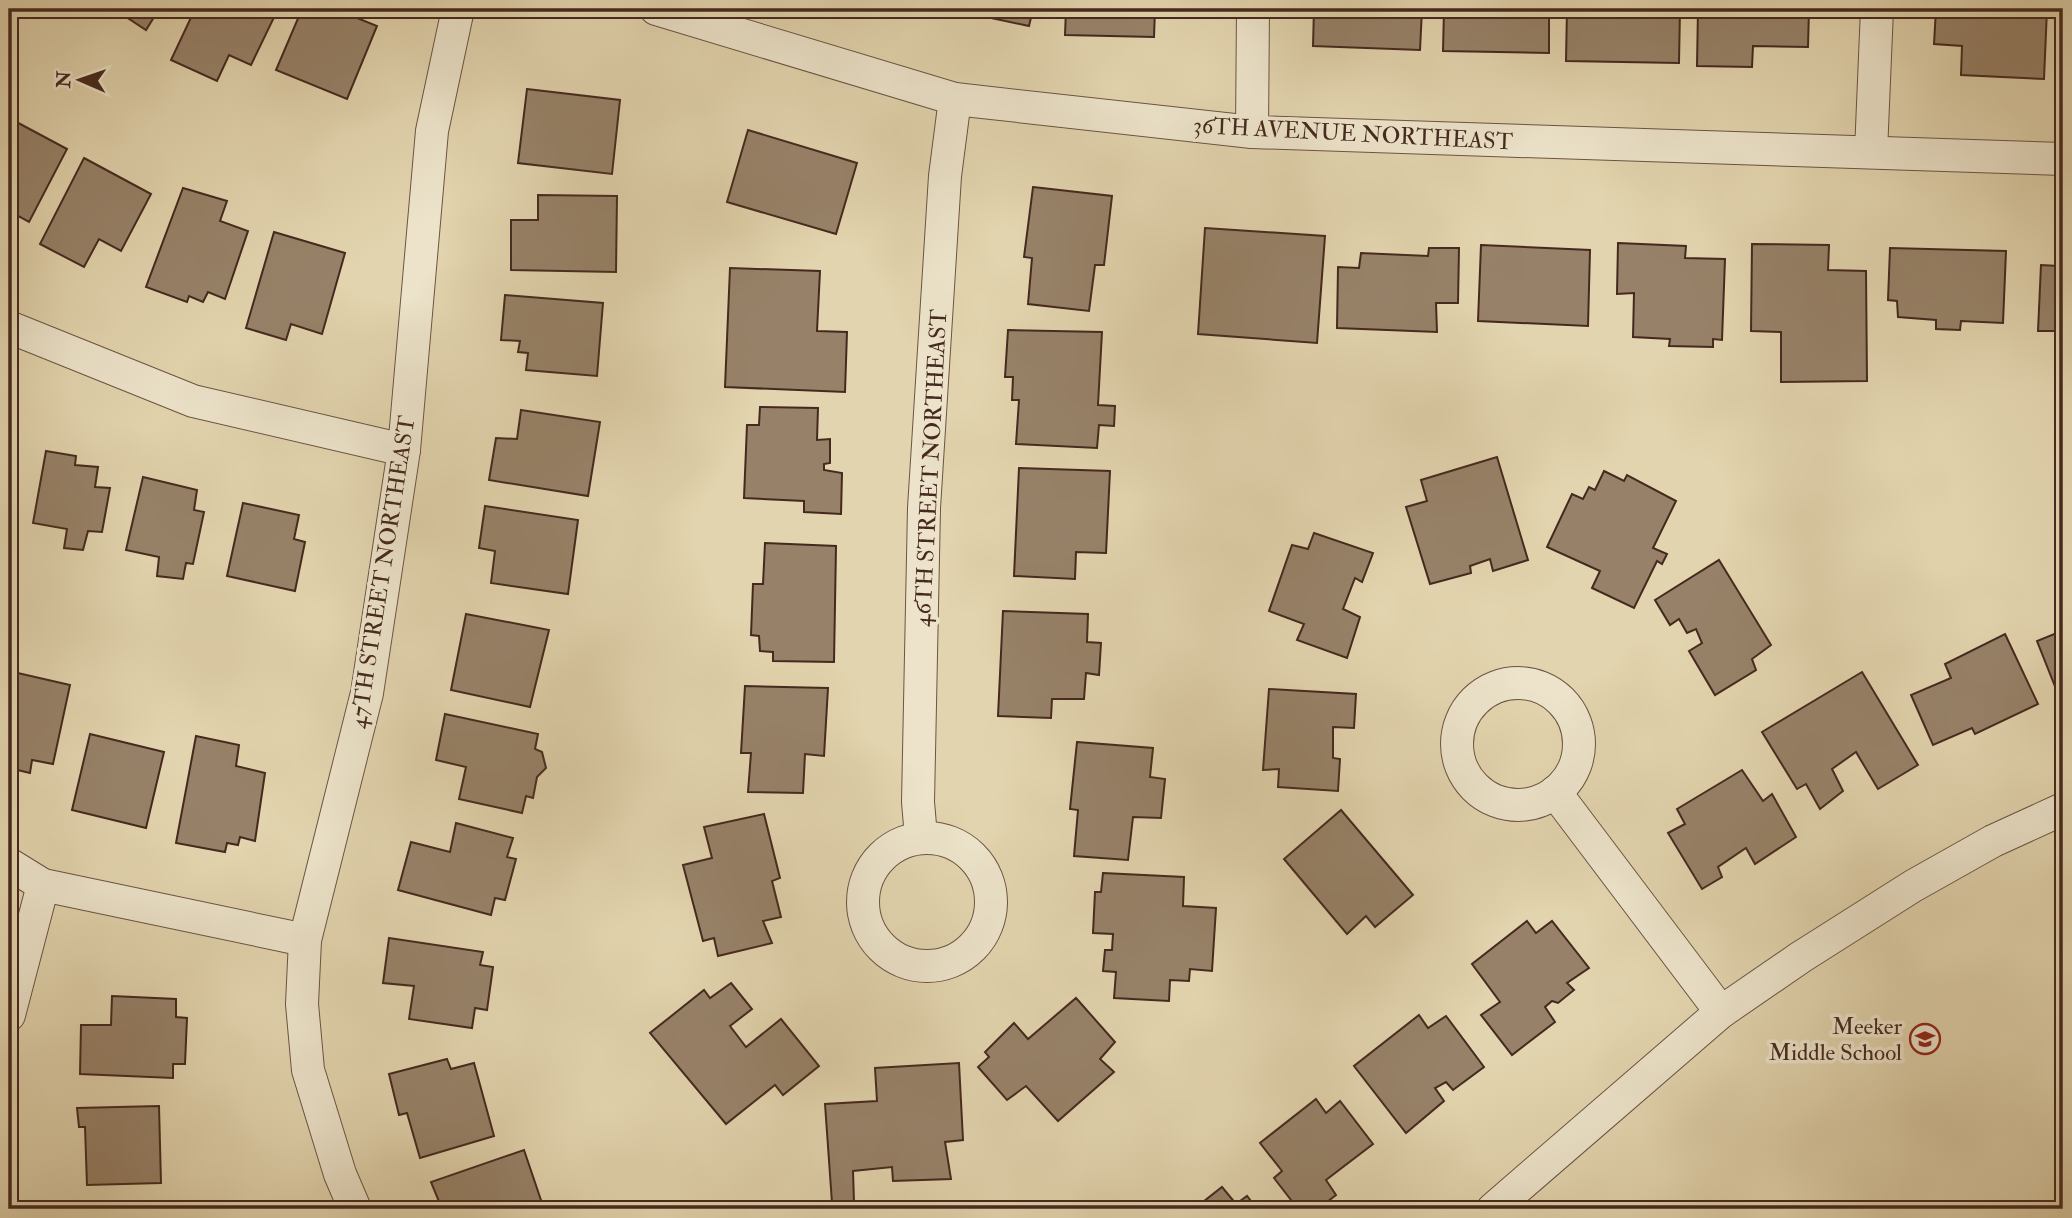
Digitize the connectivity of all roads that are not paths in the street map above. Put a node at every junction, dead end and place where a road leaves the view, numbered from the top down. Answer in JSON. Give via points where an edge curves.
{"nodes":[{"id":1,"x":458,"y":9,"type":"edge"},
{"id":2,"x":656,"y":9,"type":"edge"},
{"id":3,"x":1253,"y":9,"type":"edge"},
{"id":4,"x":1877,"y":9,"type":"edge"},
{"id":5,"x":955,"y":99,"type":"junction"},
{"id":6,"x":1252,"y":132,"type":"junction"},
{"id":7,"x":1871,"y":152,"type":"junction"},
{"id":8,"x":2063,"y":159,"type":"edge"},
{"id":9,"x":9,"y":327,"type":"edge"},
{"id":10,"x":404,"y":450,"type":"junction"},
{"id":11,"x":1555,"y":792,"type":"dead end"},
{"id":12,"x":2063,"y":809,"type":"edge"},
{"id":13,"x":922,"y":837,"type":"junction"},
{"id":14,"x":9,"y":864,"type":"edge"},
{"id":15,"x":43,"y":886,"type":"junction"},
{"id":16,"x":305,"y":940,"type":"junction"},
{"id":17,"x":1721,"y":1012,"type":"junction"},
{"id":18,"x":9,"y":1015,"type":"edge"},
{"id":19,"x":355,"y":1209,"type":"edge"},
{"id":20,"x":1493,"y":1209,"type":"edge"}],
"edges":[{"from":1,"to":10,"type":"street","name":"47TH STREET NORTHEAST","via":[[432,131]]},
{"from":2,"to":5,"type":"street","name":"36TH AVENUE NORTHEAST"},
{"from":3,"to":6,"type":"street"},
{"from":4,"to":7,"type":"street"},
{"from":5,"to":6,"type":"street","name":"36TH AVENUE NORTHEAST"},
{"from":5,"to":13,"type":"street","name":"46TH STREET NORTHEAST","via":[[945,176],[924,508],[918,802]]},
{"from":6,"to":7,"type":"street","name":"36TH AVENUE NORTHEAST"},
{"from":7,"to":8,"type":"street","name":"36TH AVENUE NORTHEAST"},
{"from":9,"to":10,"type":"street","via":[[193,401]]},
{"from":10,"to":16,"type":"street","name":"47TH STREET NORTHEAST","via":[[367,693]]},
{"from":11,"to":17,"type":"street"},
{"from":12,"to":17,"type":"street","via":[[1913,886]]},
{"from":13,"to":13,"type":"street","via":[[901,842],[871,868],[862,907],[878,944],[912,965],[933,966],[952,962],[983,935],[991,896],[987,876],[976,859],[951,842]]},
{"from":14,"to":15,"type":"street"},
{"from":15,"to":16,"type":"street"},
{"from":15,"to":18,"type":"street"},
{"from":16,"to":19,"type":"street","name":"47TH STREET NORTHEAST","via":[[302,1004],[308,1070]]},
{"from":17,"to":20,"type":"street"}]}
